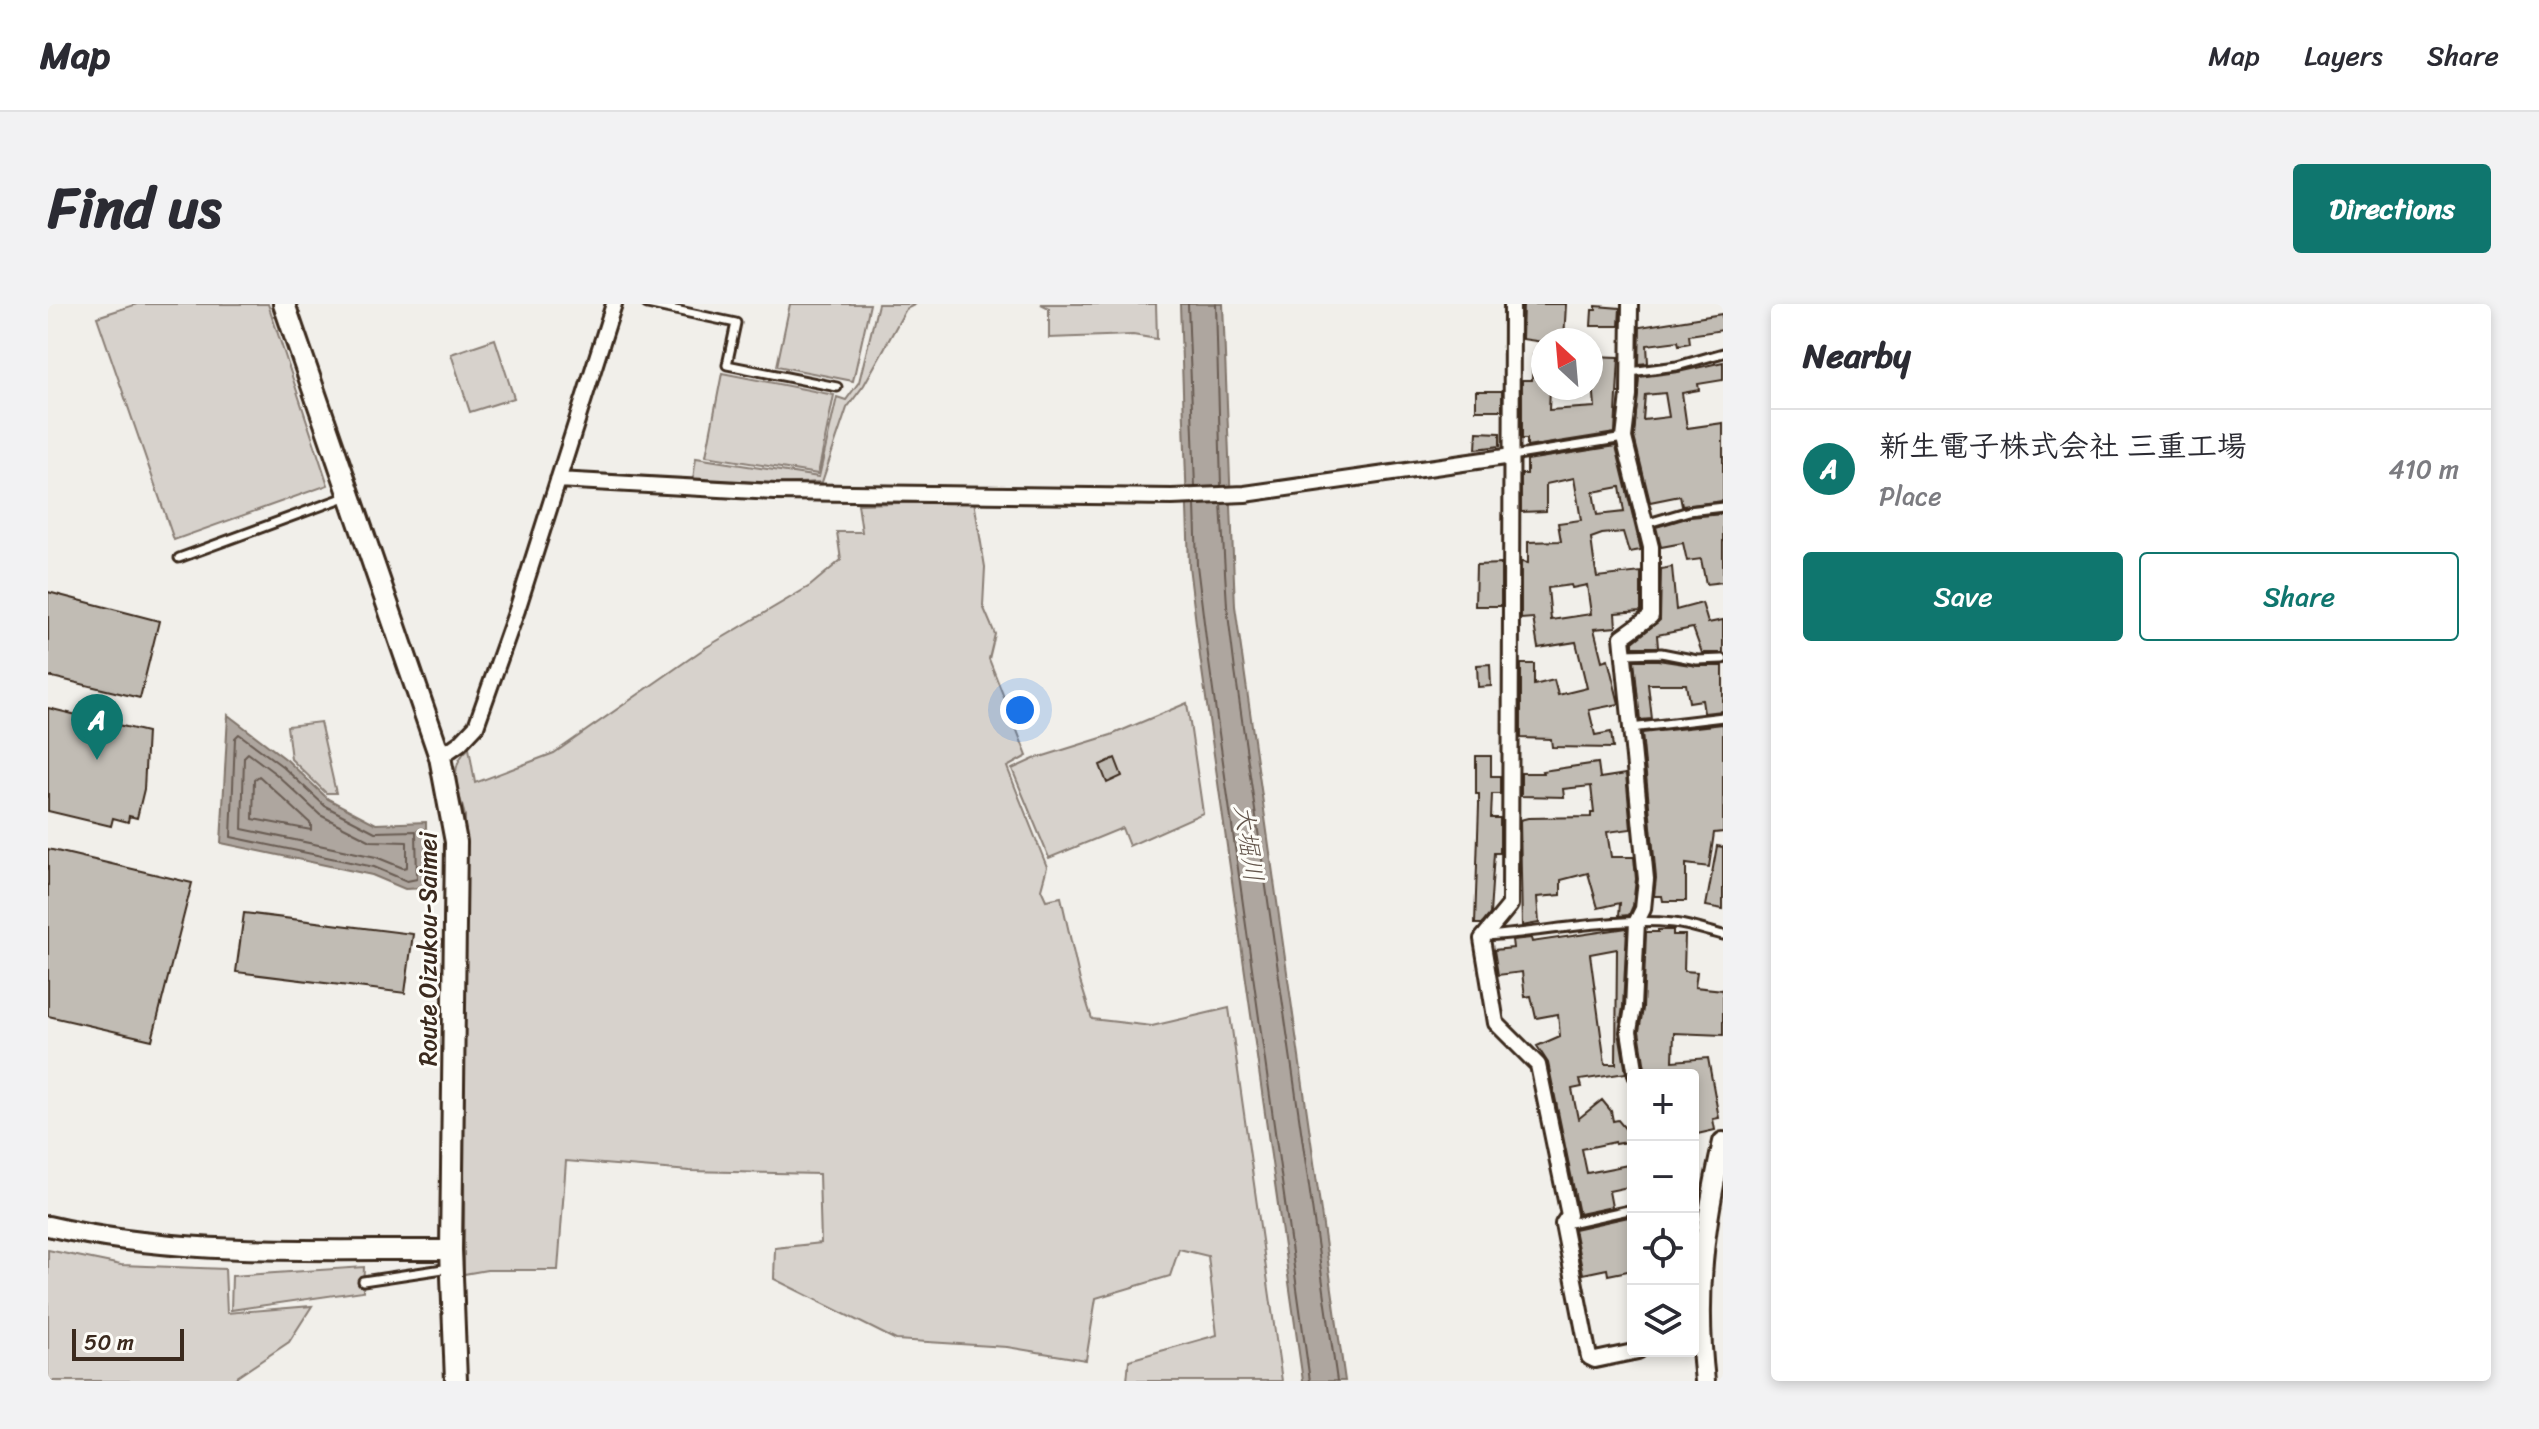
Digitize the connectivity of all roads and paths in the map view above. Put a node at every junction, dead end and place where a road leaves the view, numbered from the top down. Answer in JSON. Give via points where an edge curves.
{"nodes":[{"id":1,"x":284,"y":304,"type":"edge"},
{"id":2,"x":614,"y":304,"type":"edge"},
{"id":3,"x":647,"y":304,"type":"edge"},
{"id":4,"x":1512,"y":304,"type":"edge"},
{"id":5,"x":1630,"y":304,"type":"edge"},
{"id":6,"x":1723,"y":353,"type":"edge"},
{"id":7,"x":1630,"y":372,"type":"junction"},
{"id":8,"x":837,"y":387,"type":"dead end"},
{"id":9,"x":1624,"y":438,"type":"junction"},
{"id":10,"x":1512,"y":456,"type":"junction"},
{"id":11,"x":558,"y":480,"type":"junction"},
{"id":12,"x":350,"y":496,"type":"junction"},
{"id":13,"x":1723,"y":507,"type":"edge"},
{"id":14,"x":1645,"y":524,"type":"junction"},
{"id":15,"x":179,"y":558,"type":"dead end"},
{"id":16,"x":1624,"y":654,"type":"junction"},
{"id":17,"x":1723,"y":659,"type":"edge"},
{"id":18,"x":1723,"y":717,"type":"edge"},
{"id":19,"x":1631,"y":728,"type":"junction"},
{"id":20,"x":440,"y":757,"type":"junction"},
{"id":21,"x":1637,"y":921,"type":"junction"},
{"id":22,"x":1723,"y":935,"type":"edge"},
{"id":23,"x":1484,"y":936,"type":"junction"},
{"id":24,"x":1635,"y":1069,"type":"edge"},
{"id":25,"x":1723,"y":1142,"type":"edge"},
{"id":26,"x":1627,"y":1210,"type":"edge"},
{"id":27,"x":1563,"y":1224,"type":"junction"},
{"id":28,"x":48,"y":1226,"type":"edge"},
{"id":29,"x":452,"y":1259,"type":"junction"},
{"id":30,"x":363,"y":1281,"type":"dead end"},
{"id":31,"x":1699,"y":1313,"type":"edge"},
{"id":32,"x":1699,"y":1352,"type":"edge"},
{"id":33,"x":1627,"y":1353,"type":"edge"},
{"id":34,"x":456,"y":1381,"type":"edge"},
{"id":35,"x":1705,"y":1381,"type":"edge"}],
"edges":[{"from":1,"to":12,"type":"main road","name":"Route Oizukou-Saimei"},
{"from":2,"to":11,"type":"street"},
{"from":3,"to":8,"type":"lane","via":[[736,323],[727,365]]},
{"from":4,"to":10,"type":"street"},
{"from":5,"to":7,"type":"street"},
{"from":6,"to":7,"type":"lane"},
{"from":7,"to":9,"type":"street"},
{"from":9,"to":10,"type":"lane"},
{"from":9,"to":14,"type":"street"},
{"from":10,"to":11,"type":"street","via":[[1245,494],[1172,497],[775,492]]},
{"from":10,"to":23,"type":"street","via":[[1510,905]]},
{"from":11,"to":20,"type":"street","via":[[476,726]]},
{"from":12,"to":15,"type":"lane"},
{"from":12,"to":20,"type":"main road","name":"Route Oizukou-Saimei"},
{"from":13,"to":14,"type":"lane"},
{"from":14,"to":16,"type":"street","via":[[1651,547],[1651,616],[1622,637]]},
{"from":16,"to":17,"type":"lane"},
{"from":16,"to":19,"type":"street"},
{"from":18,"to":19,"type":"lane"},
{"from":19,"to":21,"type":"street","via":[[1646,879]]},
{"from":20,"to":29,"type":"main road","name":"Route Oizukou-Saimei","via":[[456,842]]},
{"from":21,"to":22,"type":"lane","via":[[1676,923]]},
{"from":21,"to":23,"type":"lane"},
{"from":21,"to":24,"type":"street","via":[[1629,1031]]},
{"from":23,"to":27,"type":"street","via":[[1496,1023],[1538,1065],[1569,1215]]},
{"from":25,"to":31,"type":"street","via":[[1707,1211]]},
{"from":26,"to":27,"type":"lane"},
{"from":27,"to":33,"type":"street","via":[[1589,1357]]},
{"from":28,"to":29,"type":"street","via":[[178,1246]]},
{"from":29,"to":30,"type":"lane"},
{"from":29,"to":34,"type":"main road","name":"Route Oizukou-Saimei"},
{"from":32,"to":35,"type":"street"}]}
